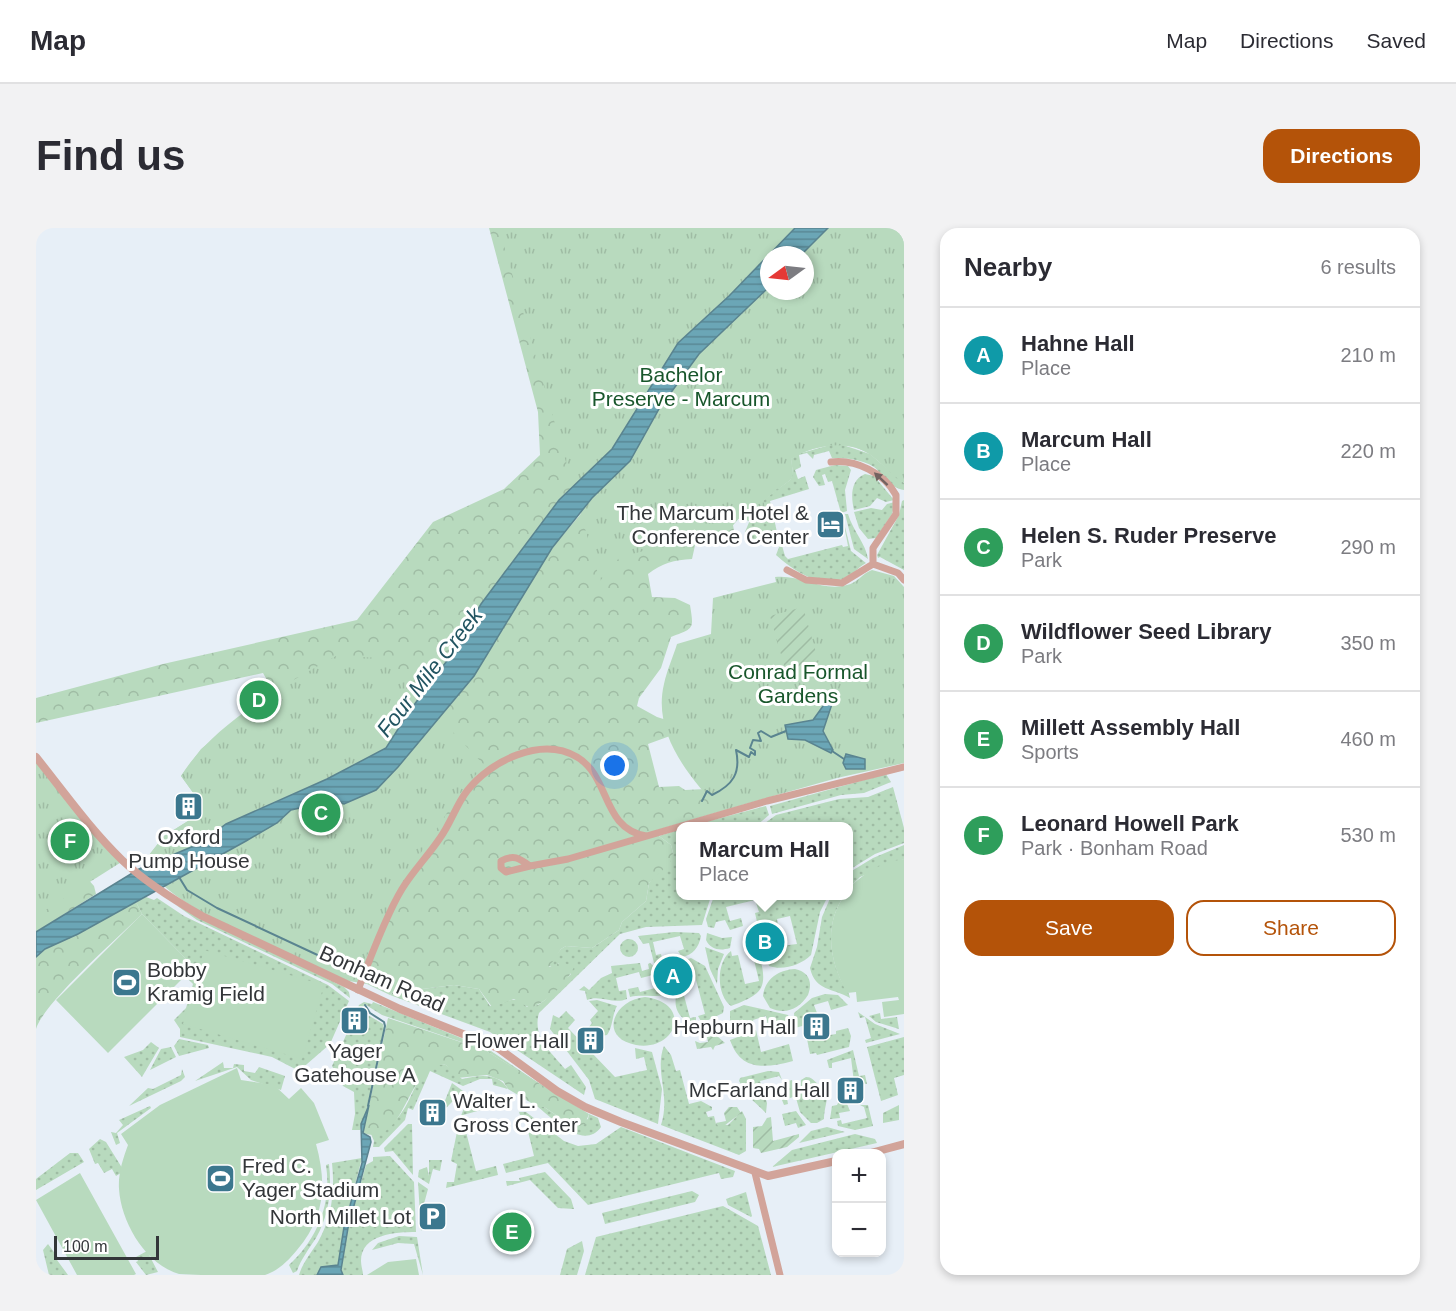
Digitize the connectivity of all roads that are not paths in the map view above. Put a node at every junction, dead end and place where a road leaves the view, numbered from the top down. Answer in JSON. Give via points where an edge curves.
{"nodes":[{"id":1,"x":831,"y":462,"type":"dead end"},
{"id":2,"x":873,"y":564,"type":"junction"},
{"id":3,"x":787,"y":570,"type":"dead end"},
{"id":4,"x":904,"y":580,"type":"edge"},
{"id":5,"x":36,"y":757,"type":"edge"},
{"id":6,"x":904,"y":766,"type":"edge"},
{"id":7,"x":694,"y":822,"type":"edge"},
{"id":8,"x":676,"y":827,"type":"edge"},
{"id":9,"x":646,"y":836,"type":"junction"},
{"id":10,"x":530,"y":866,"type":"dead end"},
{"id":11,"x":358,"y":990,"type":"junction"},
{"id":12,"x":904,"y":1144,"type":"edge"},
{"id":13,"x":886,"y":1149,"type":"edge"},
{"id":14,"x":832,"y":1162,"type":"edge"},
{"id":15,"x":755,"y":1173,"type":"junction"},
{"id":16,"x":780,"y":1275,"type":"edge"}],
"edges":[{"from":2,"to":1,"type":"street","one_way":true,"via":[[873,548],[896,514],[894,491],[877,474],[858,465]]},
{"from":2,"to":3,"type":"street","via":[[842,583],[806,580]]},
{"from":2,"to":4,"type":"street","via":[[898,573]]},
{"from":5,"to":11,"type":"street","name":"Bonham Road","via":[[94,829],[130,866],[165,893],[202,916]]},
{"from":6,"to":7,"type":"street"},
{"from":8,"to":9,"type":"street"},
{"from":9,"to":10,"type":"street"},
{"from":9,"to":11,"type":"street","via":[[625,828],[592,770],[572,754],[538,751],[504,760],[468,790],[448,828],[401,890]]},
{"from":11,"to":15,"type":"street","name":"Bonham Road","via":[[498,1048],[556,1091],[585,1107]]},
{"from":12,"to":13,"type":"street"},
{"from":14,"to":15,"type":"street","via":[[780,1174]]},
{"from":15,"to":16,"type":"street"}]}
